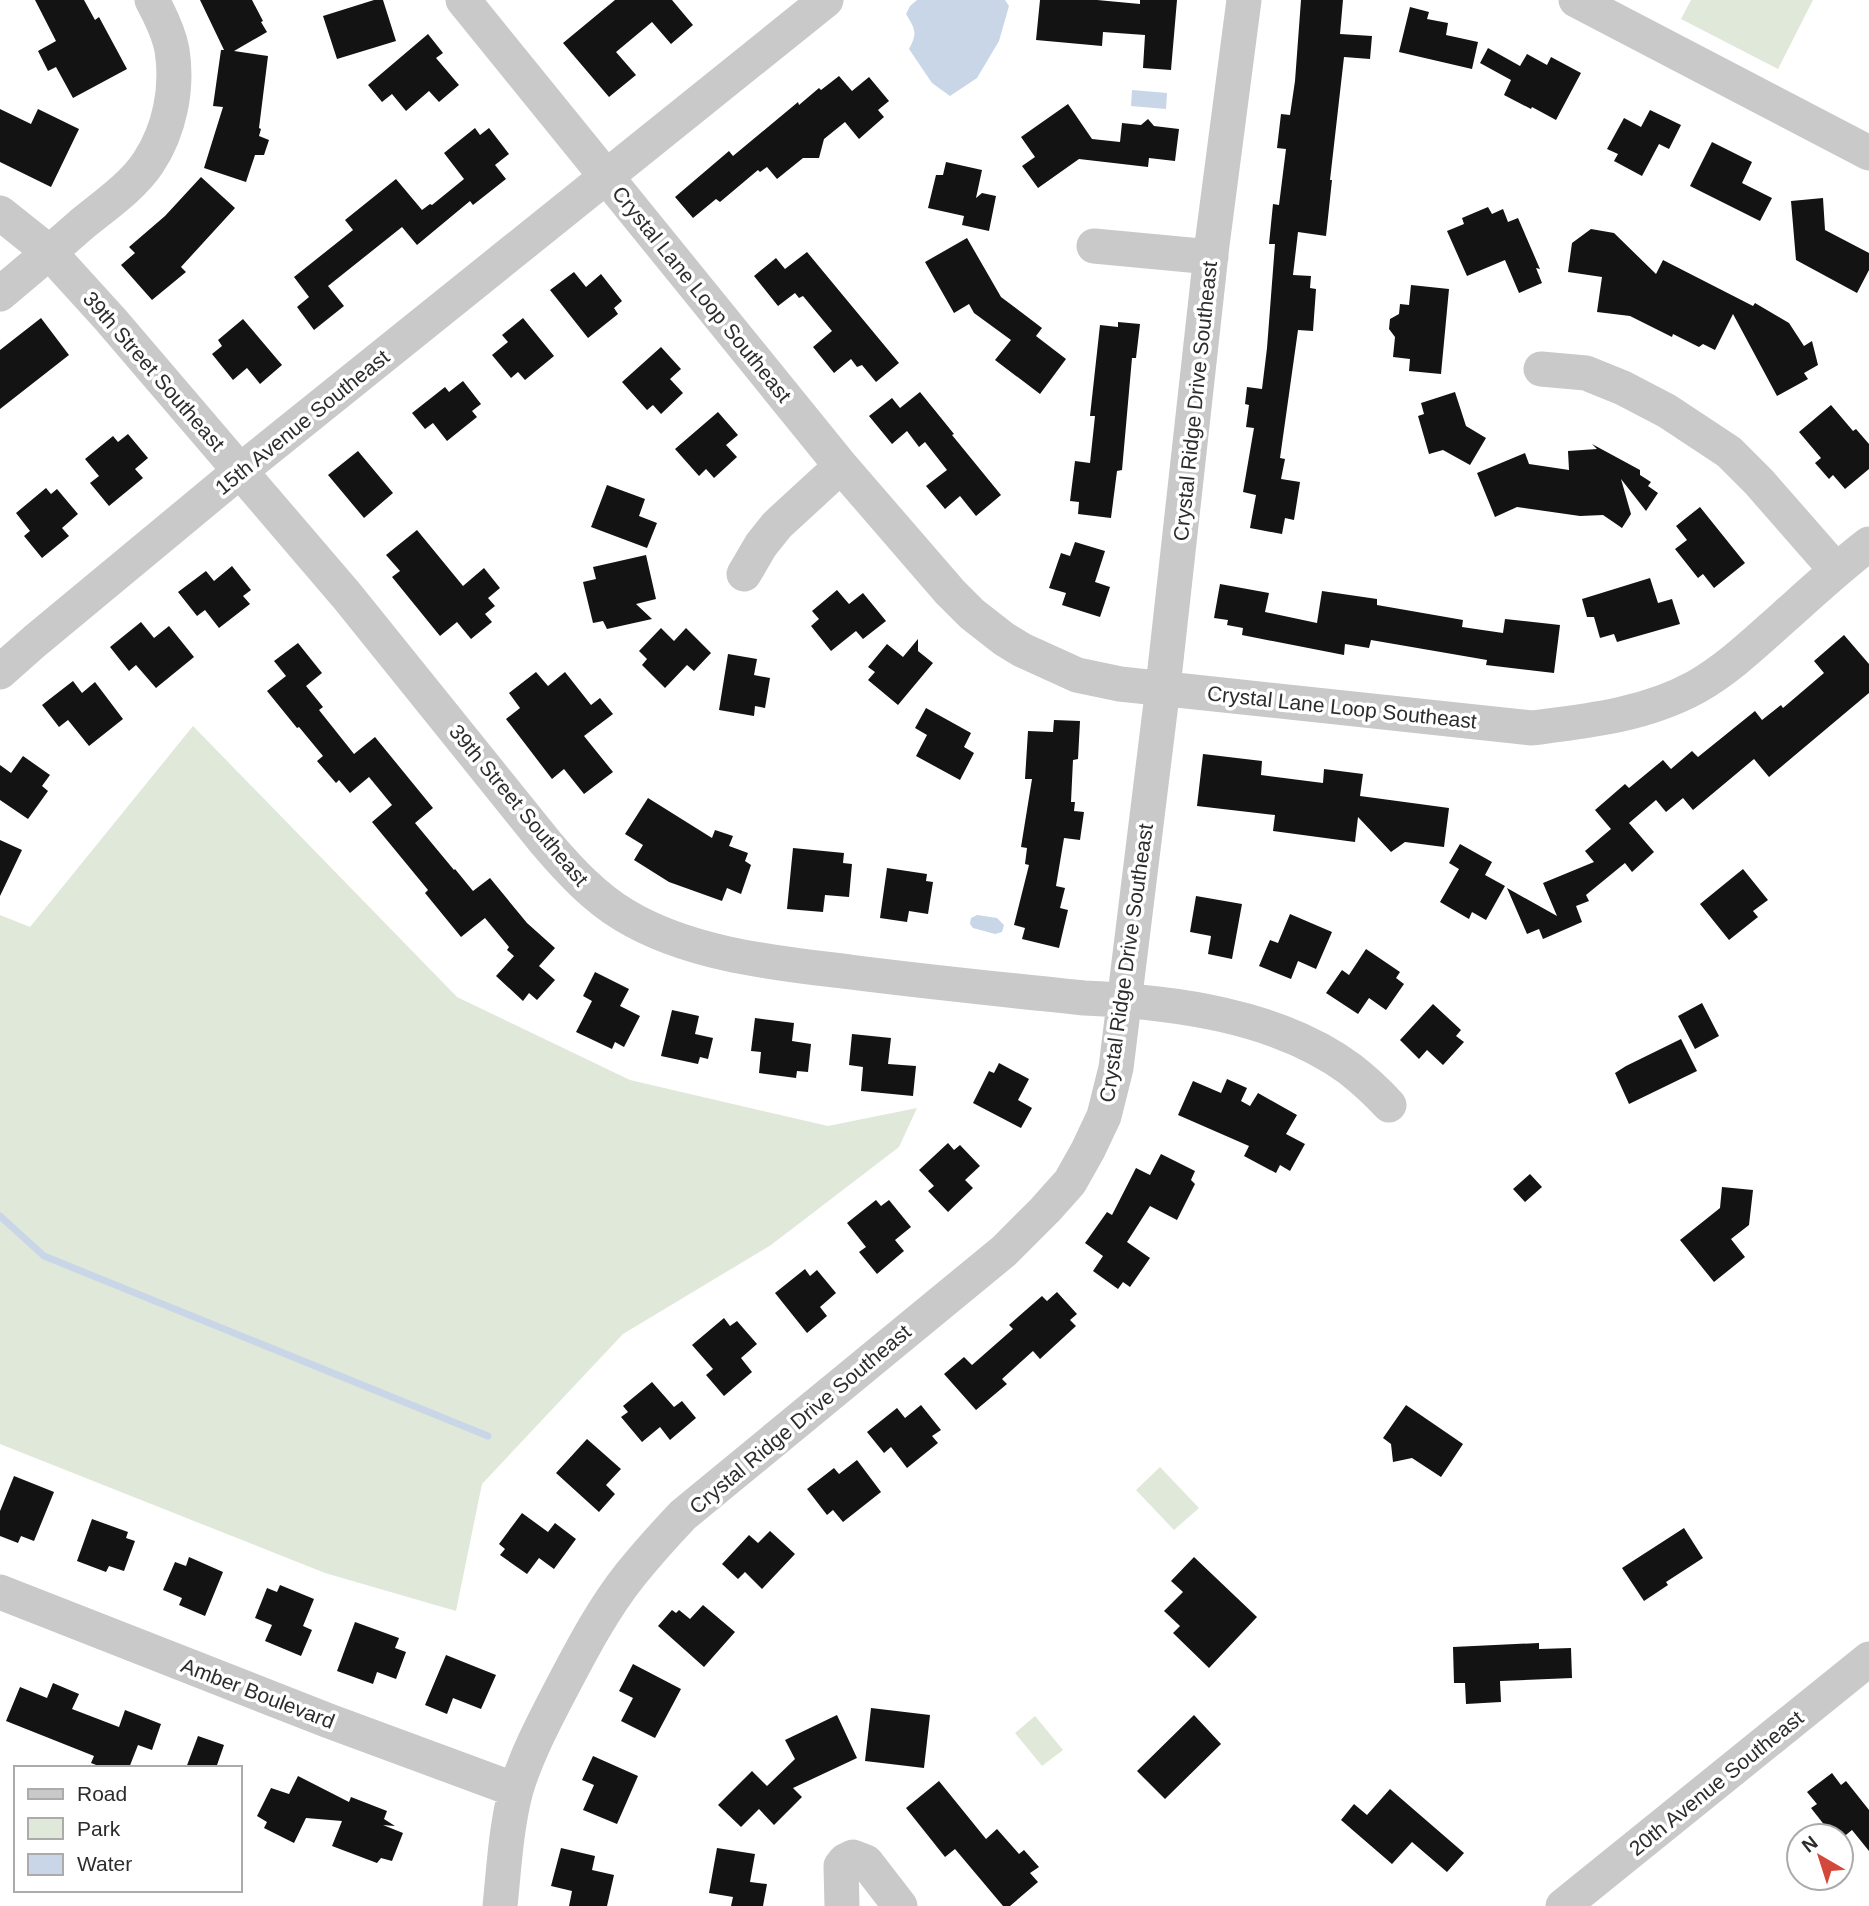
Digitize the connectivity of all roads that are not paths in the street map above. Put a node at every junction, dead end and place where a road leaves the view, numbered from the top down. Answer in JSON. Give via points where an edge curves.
{"nodes":[{"id":1,"x":463,"y":0,"type":"edge"},
{"id":2,"x":826,"y":0,"type":"edge"},
{"id":3,"x":1244,"y":0,"type":"edge"},
{"id":4,"x":1576,"y":0,"type":"edge"},
{"id":5,"x":156,"y":7,"type":"edge"},
{"id":6,"x":1869,"y":153,"type":"edge"},
{"id":7,"x":608,"y":177,"type":"junction"},
{"id":8,"x":0,"y":213,"type":"edge"},
{"id":9,"x":1094,"y":246,"type":"dead end"},
{"id":10,"x":49,"y":252,"type":"junction"},
{"id":11,"x":1211,"y":257,"type":"junction"},
{"id":12,"x":0,"y":293,"type":"edge"},
{"id":13,"x":1541,"y":369,"type":"dead end"},
{"id":14,"x":841,"y":467,"type":"junction"},
{"id":15,"x":240,"y":471,"type":"junction"},
{"id":16,"x":1869,"y":544,"type":"edge"},
{"id":17,"x":1836,"y":570,"type":"junction"},
{"id":18,"x":744,"y":574,"type":"dead end"},
{"id":19,"x":0,"y":672,"type":"edge"},
{"id":20,"x":1163,"y":687,"type":"junction"},
{"id":21,"x":1124,"y":999,"type":"junction"},
{"id":22,"x":1389,"y":1105,"type":"dead end"},
{"id":23,"x":0,"y":1592,"type":"edge"},
{"id":24,"x":1866,"y":1669,"type":"edge"},
{"id":25,"x":516,"y":1790,"type":"junction"},
{"id":26,"x":500,"y":1906,"type":"edge"},
{"id":27,"x":842,"y":1906,"type":"edge"},
{"id":28,"x":900,"y":1906,"type":"edge"},
{"id":29,"x":1563,"y":1906,"type":"edge"}],
"edges":[{"from":1,"to":7,"type":"street"},
{"from":2,"to":7,"type":"street","name":"Crystal Lane Loop Southeast"},
{"from":3,"to":11,"type":"street","name":"Crystal Ridge Drive Southeast"},
{"from":4,"to":6,"type":"street"},
{"from":5,"to":10,"type":"street","via":[[172,48],[174,80],[161,139],[148,164],[126,187]]},
{"from":7,"to":14,"type":"street","name":"Crystal Lane Loop Southeast"},
{"from":7,"to":15,"type":"street","name":"15th Avenue Southeast"},
{"from":8,"to":10,"type":"street","name":"39th Street Southeast"},
{"from":9,"to":11,"type":"street"},
{"from":10,"to":12,"type":"street"},
{"from":10,"to":15,"type":"street","name":"39th Street Southeast"},
{"from":11,"to":20,"type":"street","name":"Crystal Ridge Drive Southeast"},
{"from":13,"to":17,"type":"street","via":[[1586,373],[1623,388],[1729,452]]},
{"from":14,"to":18,"type":"street","via":[[777,525]]},
{"from":14,"to":20,"type":"street","name":"Crystal Lane Loop Southeast","via":[[950,592],[1004,639],[1077,675]]},
{"from":15,"to":19,"type":"street","name":"15th Avenue Southeast"},
{"from":15,"to":21,"type":"street","name":"39th Street Southeast","via":[[546,843],[574,875],[624,915],[693,944],[762,961]]},
{"from":16,"to":17,"type":"street","name":"Crystal Lane Loop Southeast"},
{"from":17,"to":20,"type":"street","name":"Crystal Lane Loop Southeast","via":[[1748,649],[1697,686],[1664,702],[1597,720],[1531,728]]},
{"from":20,"to":21,"type":"street","name":"Crystal Ridge Drive Southeast"},
{"from":21,"to":22,"type":"street","name":"39th Street Southeast","via":[[1272,1028],[1349,1069]]},
{"from":21,"to":25,"type":"street","name":"Crystal Ridge Drive Southeast","via":[[1116,1068],[1104,1116],[1070,1182],[1004,1251],[659,1540],[628,1576],[568,1676]]},
{"from":23,"to":25,"type":"street","name":"Amber Boulevard"},
{"from":24,"to":29,"type":"street","name":"20th Avenue Southeast"},
{"from":25,"to":26,"type":"street","name":"Crystal Ridge Drive Southeast"},
{"from":27,"to":28,"type":"street","via":[[841,1866],[853,1857],[866,1862]]}]}
